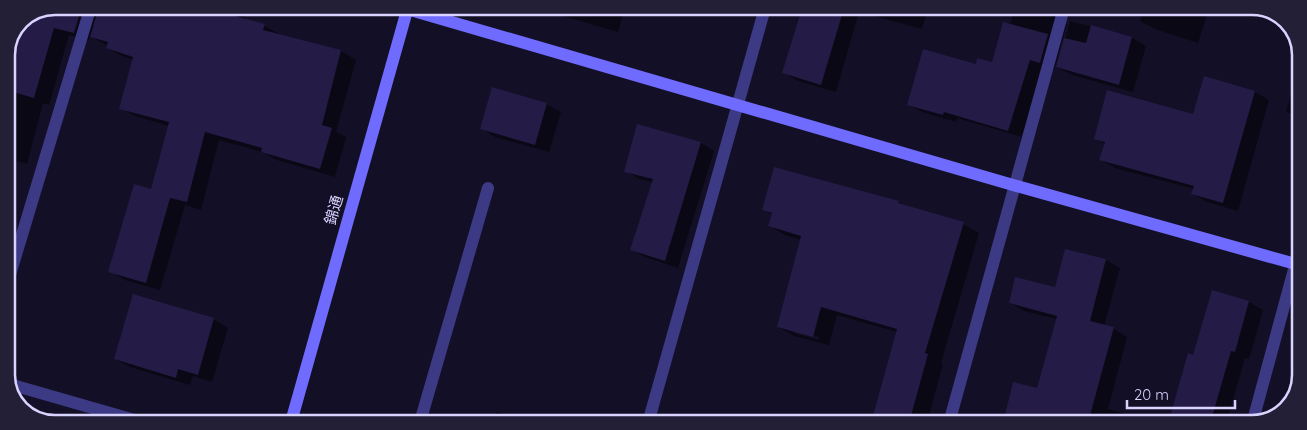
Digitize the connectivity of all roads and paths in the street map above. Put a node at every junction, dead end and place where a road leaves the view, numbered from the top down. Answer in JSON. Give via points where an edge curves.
{"nodes":[{"id":1,"x":87,"y":15,"type":"edge"},
{"id":2,"x":403,"y":15,"type":"edge"},
{"id":3,"x":429,"y":15,"type":"edge"},
{"id":4,"x":763,"y":15,"type":"edge"},
{"id":5,"x":1062,"y":15,"type":"edge"},
{"id":6,"x":736,"y":105,"type":"junction"},
{"id":7,"x":1013,"y":186,"type":"junction"},
{"id":8,"x":488,"y":188,"type":"dead end"},
{"id":9,"x":15,"y":258,"type":"edge"},
{"id":10,"x":1292,"y":264,"type":"edge"},
{"id":11,"x":1292,"y":283,"type":"edge"},
{"id":12,"x":17,"y":387,"type":"edge"},
{"id":13,"x":114,"y":415,"type":"edge"},
{"id":14,"x":293,"y":415,"type":"edge"},
{"id":15,"x":422,"y":415,"type":"edge"},
{"id":16,"x":650,"y":415,"type":"edge"},
{"id":17,"x":951,"y":415,"type":"edge"},
{"id":18,"x":1255,"y":415,"type":"edge"}],
"edges":[{"from":1,"to":9,"type":"street"},
{"from":2,"to":14,"type":"street","name":"錦通"},
{"from":3,"to":6,"type":"street"},
{"from":4,"to":6,"type":"street"},
{"from":5,"to":7,"type":"street"},
{"from":6,"to":7,"type":"street"},
{"from":6,"to":16,"type":"street"},
{"from":7,"to":10,"type":"street"},
{"from":7,"to":17,"type":"street"},
{"from":8,"to":15,"type":"street"},
{"from":11,"to":18,"type":"street"},
{"from":12,"to":13,"type":"street"}]}
